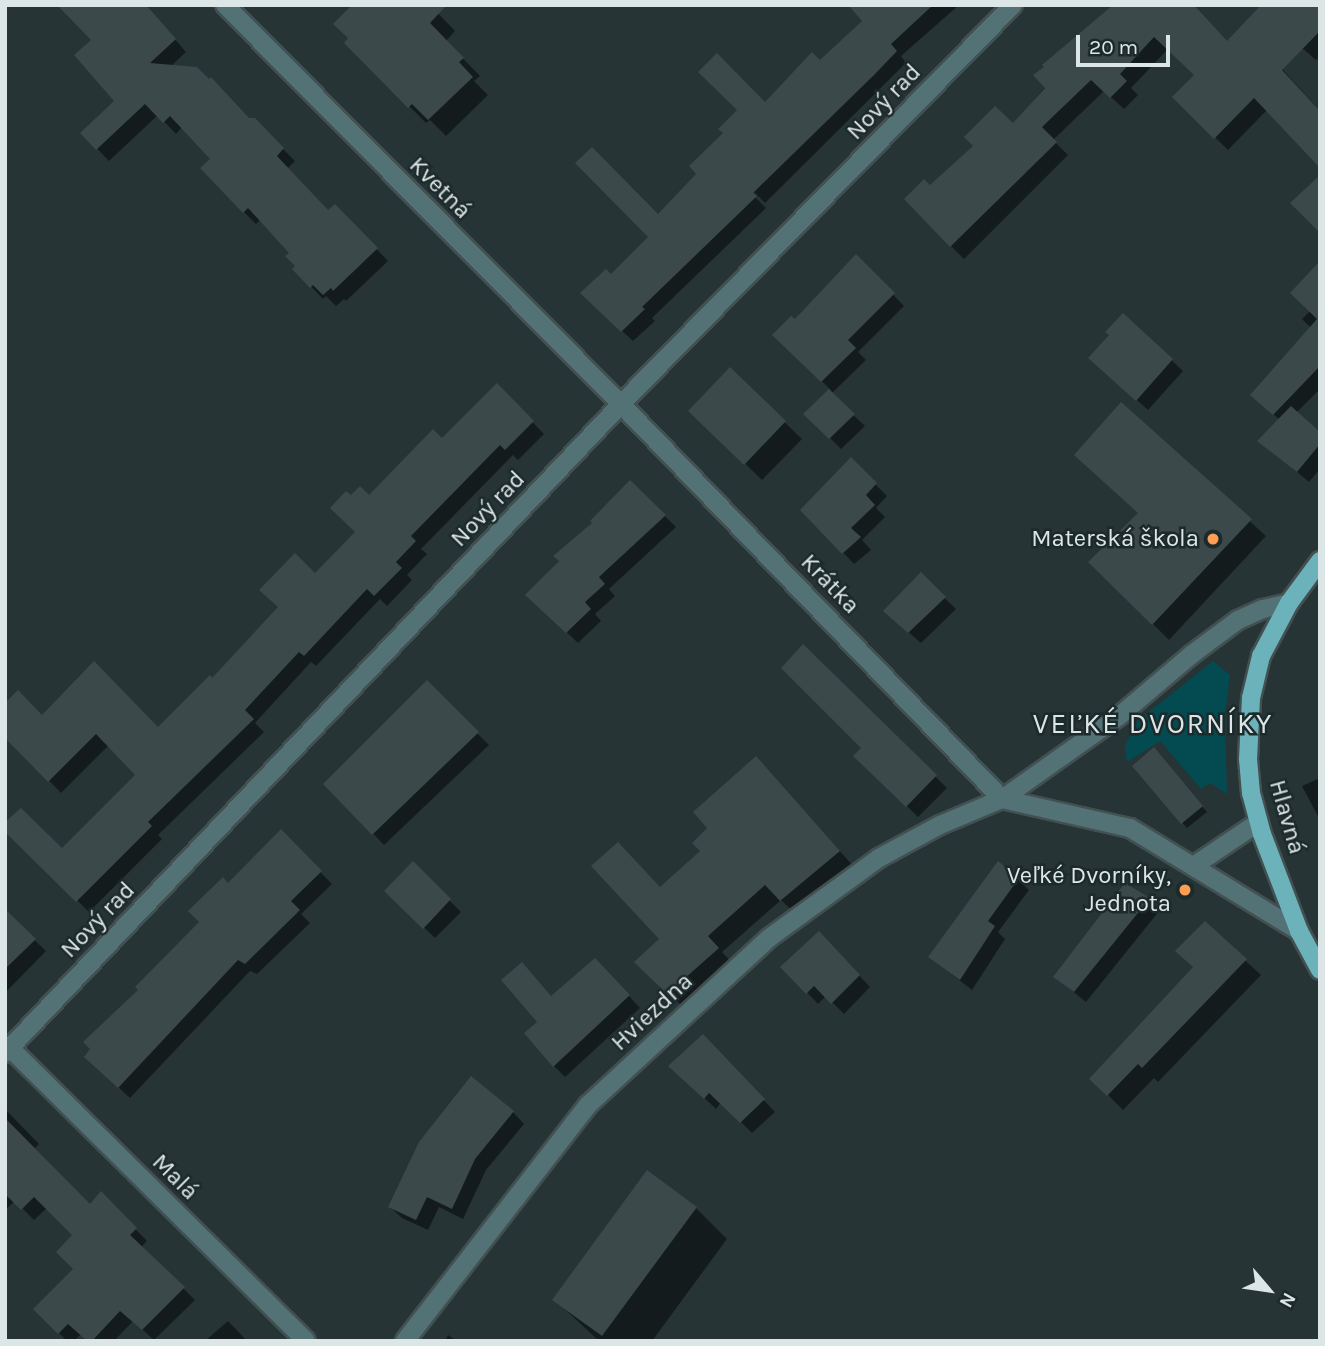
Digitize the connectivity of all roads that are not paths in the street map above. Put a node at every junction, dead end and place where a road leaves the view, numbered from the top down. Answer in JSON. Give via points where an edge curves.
{"nodes":[{"id":1,"x":225,"y":5,"type":"edge"},
{"id":2,"x":1013,"y":5,"type":"edge"},
{"id":3,"x":621,"y":404,"type":"junction"},
{"id":4,"x":1320,"y":561,"type":"edge"},
{"id":5,"x":1289,"y":603,"type":"junction"},
{"id":6,"x":1002,"y":799,"type":"junction"},
{"id":7,"x":1259,"y":822,"type":"junction"},
{"id":8,"x":1195,"y":866,"type":"junction"},
{"id":9,"x":1298,"y":931,"type":"junction"},
{"id":10,"x":1320,"y":970,"type":"edge"},
{"id":11,"x":8,"y":1050,"type":"edge"},
{"id":12,"x":306,"y":1341,"type":"edge"},
{"id":13,"x":405,"y":1341,"type":"edge"}],
"edges":[{"from":1,"to":3,"type":"street","name":"Kvetná"},
{"from":2,"to":3,"type":"street","name":"Nový rad"},
{"from":3,"to":6,"type":"street","name":"Krátka"},
{"from":3,"to":11,"type":"street","name":"Nový rad"},
{"from":4,"to":5,"type":"main road","name":"Hlavná"},
{"from":5,"to":6,"type":"street","name":"Hviezdna","via":[[1238,621],[1118,717]]},
{"from":5,"to":7,"type":"main road","name":"Hlavná","via":[[1261,656],[1251,698],[1248,759]]},
{"from":6,"to":8,"type":"street","via":[[1130,828]]},
{"from":6,"to":13,"type":"street","name":"Hviezdna","via":[[879,858],[769,938],[588,1105]]},
{"from":7,"to":8,"type":"street"},
{"from":7,"to":9,"type":"main road","name":"Hlavná"},
{"from":8,"to":9,"type":"street"},
{"from":9,"to":10,"type":"main road","name":"Hlavná"},
{"from":11,"to":12,"type":"street","name":"Malá"}]}
